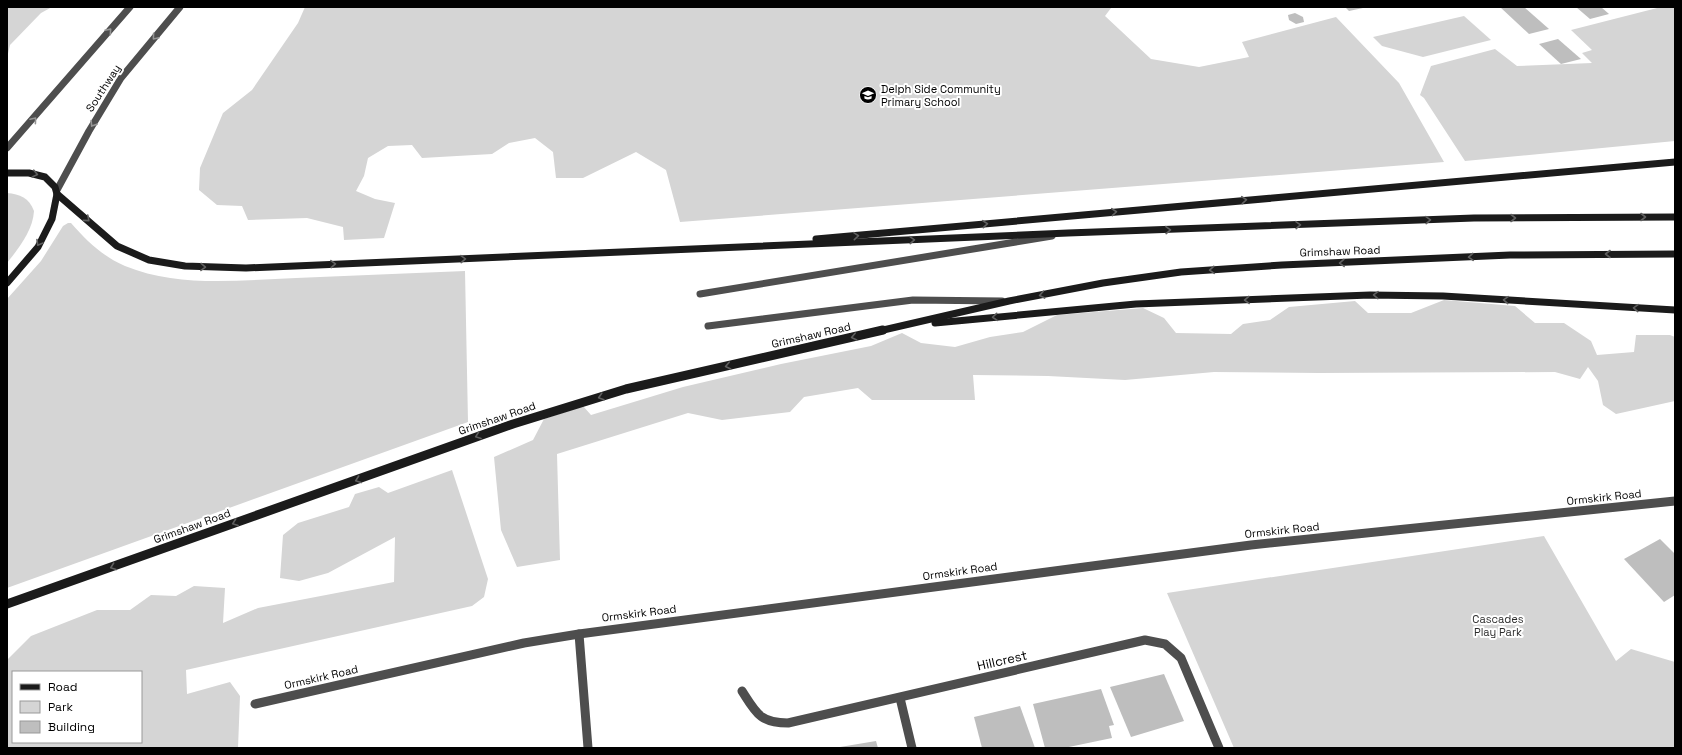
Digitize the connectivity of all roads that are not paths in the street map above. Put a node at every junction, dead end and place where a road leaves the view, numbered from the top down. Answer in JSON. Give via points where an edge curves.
{"nodes":[{"id":1,"x":130,"y":7,"type":"edge"},
{"id":2,"x":180,"y":7,"type":"edge"},
{"id":3,"x":7,"y":148,"type":"edge"},
{"id":4,"x":1675,"y":162,"type":"edge"},
{"id":5,"x":7,"y":173,"type":"edge"},
{"id":6,"x":57,"y":192,"type":"junction"},
{"id":7,"x":1675,"y":217,"type":"edge"},
{"id":8,"x":1068,"y":233,"type":"junction"},
{"id":9,"x":705,"y":249,"type":"junction"},
{"id":10,"x":1675,"y":254,"type":"edge"},
{"id":11,"x":7,"y":283,"type":"edge"},
{"id":12,"x":700,"y":294,"type":"dead end"},
{"id":13,"x":1009,"y":302,"type":"junction"},
{"id":14,"x":1675,"y":310,"type":"edge"},
{"id":15,"x":708,"y":326,"type":"dead end"},
{"id":16,"x":904,"y":326,"type":"junction"},
{"id":17,"x":1675,"y":501,"type":"edge"},
{"id":18,"x":7,"y":604,"type":"edge"},
{"id":19,"x":578,"y":634,"type":"junction"},
{"id":20,"x":742,"y":691,"type":"dead end"},
{"id":21,"x":900,"y":698,"type":"junction"},
{"id":22,"x":255,"y":704,"type":"dead end"},
{"id":23,"x":588,"y":748,"type":"edge"},
{"id":24,"x":912,"y":748,"type":"edge"},
{"id":25,"x":1219,"y":748,"type":"edge"}],
"edges":[{"from":3,"to":1,"type":"street","one_way":true},
{"from":2,"to":6,"type":"street","name":"Southway","one_way":true,"via":[[121,78]]},
{"from":9,"to":4,"type":"main road","one_way":true},
{"from":5,"to":6,"type":"main road","one_way":true,"via":[[35,173],[49,179]]},
{"from":6,"to":9,"type":"main road","one_way":true,"via":[[117,246],[149,260],[185,266],[246,268]]},
{"from":6,"to":11,"type":"main road","one_way":true,"via":[[52,219],[38,247]]},
{"from":8,"to":7,"type":"main road","one_way":true,"via":[[1474,218]]},
{"from":9,"to":8,"type":"main road","one_way":true},
{"from":8,"to":12,"type":"street"},
{"from":10,"to":13,"type":"main road","name":"Grimshaw Road","one_way":true,"via":[[1510,255],[1182,272],[1103,283]]},
{"from":13,"to":15,"type":"street","name":"Grimshaw Road","via":[[913,300]]},
{"from":13,"to":16,"type":"main road","name":"Grimshaw Road"},
{"from":14,"to":16,"type":"main road","one_way":true,"via":[[1443,296],[1370,295],[1136,304]]},
{"from":16,"to":18,"type":"main road","name":"Grimshaw Road","one_way":true,"via":[[626,389],[513,424]]},
{"from":17,"to":19,"type":"street","name":"Ormskirk Road","via":[[1251,545]]},
{"from":19,"to":22,"type":"street","name":"Ormskirk Road","via":[[524,643]]},
{"from":19,"to":23,"type":"street"},
{"from":20,"to":21,"type":"street","name":"Hillcrest","via":[[760,718],[773,723],[788,723]]},
{"from":21,"to":24,"type":"street"},
{"from":21,"to":25,"type":"street","name":"Hillcrest","via":[[1145,640],[1165,644],[1182,658]]}]}
